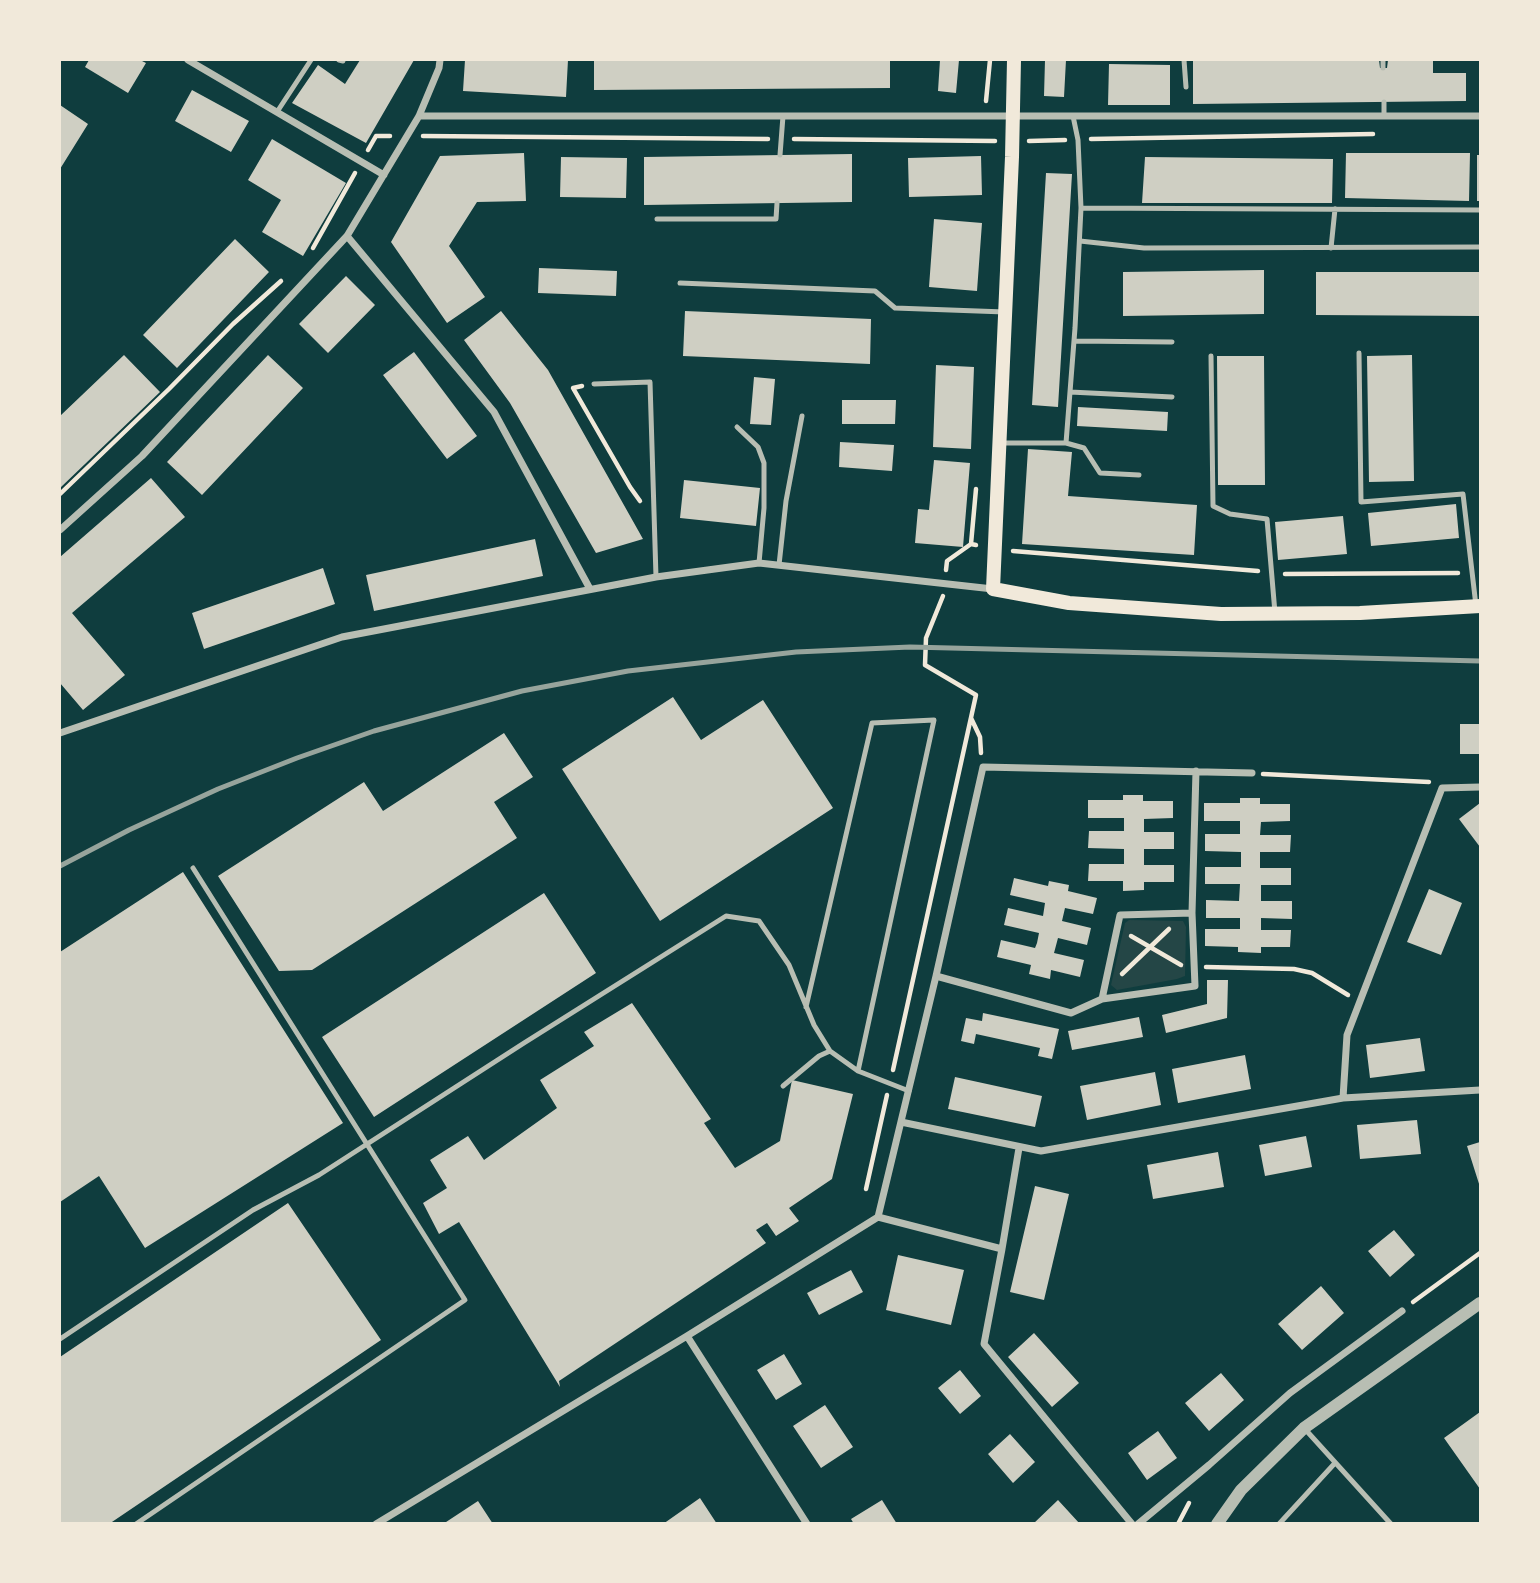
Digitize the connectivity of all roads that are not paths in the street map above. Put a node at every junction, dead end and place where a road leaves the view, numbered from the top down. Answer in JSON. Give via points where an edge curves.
{"nodes":[{"id":1,"x":188,"y":60,"type":"edge"},
{"id":2,"x":311,"y":60,"type":"edge"},
{"id":3,"x":440,"y":60,"type":"edge"},
{"id":4,"x":1014,"y":60,"type":"edge"},
{"id":5,"x":1184,"y":60,"type":"edge"},
{"id":6,"x":1384,"y":60,"type":"edge"},
{"id":7,"x":1383,"y":68,"type":"dead end"},
{"id":8,"x":1186,"y":87,"type":"dead end"},
{"id":9,"x":1384,"y":102,"type":"dead end"},
{"id":10,"x":277,"y":112,"type":"junction"},
{"id":11,"x":419,"y":116,"type":"junction"},
{"id":12,"x":783,"y":116,"type":"junction"},
{"id":13,"x":1012,"y":116,"type":"junction"},
{"id":14,"x":1073,"y":116,"type":"junction"},
{"id":15,"x":1384,"y":116,"type":"junction"},
{"id":16,"x":1480,"y":116,"type":"edge"},
{"id":17,"x":780,"y":155,"type":"dead end"},
{"id":18,"x":383,"y":175,"type":"junction"},
{"id":19,"x":777,"y":203,"type":"dead end"},
{"id":20,"x":1081,"y":208,"type":"junction"},
{"id":21,"x":1335,"y":209,"type":"junction"},
{"id":22,"x":1480,"y":211,"type":"edge"},
{"id":23,"x":657,"y":219,"type":"dead end"},
{"id":24,"x":347,"y":236,"type":"junction"},
{"id":25,"x":1080,"y":241,"type":"junction"},
{"id":26,"x":1480,"y":247,"type":"edge"},
{"id":27,"x":1331,"y":248,"type":"junction"},
{"id":28,"x":680,"y":283,"type":"dead end"},
{"id":29,"x":1005,"y":312,"type":"junction"},
{"id":30,"x":1074,"y":341,"type":"junction"},
{"id":31,"x":1172,"y":342,"type":"dead end"},
{"id":32,"x":1359,"y":353,"type":"dead end"},
{"id":33,"x":1210,"y":356,"type":"dead end"},
{"id":34,"x":594,"y":384,"type":"dead end"},
{"id":35,"x":1070,"y":392,"type":"junction"},
{"id":36,"x":1172,"y":397,"type":"dead end"},
{"id":37,"x":802,"y":416,"type":"dead end"},
{"id":38,"x":737,"y":427,"type":"dead end"},
{"id":39,"x":999,"y":443,"type":"junction"},
{"id":40,"x":1066,"y":443,"type":"junction"},
{"id":41,"x":1139,"y":475,"type":"dead end"},
{"id":42,"x":60,"y":530,"type":"edge"},
{"id":43,"x":759,"y":563,"type":"junction"},
{"id":44,"x":779,"y":565,"type":"junction"},
{"id":45,"x":656,"y":577,"type":"junction"},
{"id":46,"x":590,"y":589,"type":"junction"},
{"id":47,"x":993,"y":589,"type":"junction"},
{"id":48,"x":1478,"y":606,"type":"edge"},
{"id":49,"x":1275,"y":613,"type":"junction"},
{"id":50,"x":60,"y":733,"type":"edge"},
{"id":51,"x":1196,"y":771,"type":"junction"},
{"id":52,"x":1252,"y":773,"type":"road end"},
{"id":53,"x":1480,"y":787,"type":"edge"},
{"id":54,"x":192,"y":868,"type":"dead end"},
{"id":55,"x":1192,"y":913,"type":"junction"},
{"id":56,"x":936,"y":976,"type":"junction"},
{"id":57,"x":1102,"y":999,"type":"junction"},
{"id":58,"x":806,"y":1007,"type":"junction"},
{"id":59,"x":830,"y":1051,"type":"junction"},
{"id":60,"x":858,"y":1071,"type":"junction"},
{"id":61,"x":783,"y":1086,"type":"dead end"},
{"id":62,"x":1480,"y":1090,"type":"edge"},
{"id":63,"x":909,"y":1091,"type":"junction"},
{"id":64,"x":1343,"y":1098,"type":"junction"},
{"id":65,"x":901,"y":1122,"type":"junction"},
{"id":66,"x":367,"y":1144,"type":"junction"},
{"id":67,"x":1019,"y":1148,"type":"junction"},
{"id":68,"x":878,"y":1217,"type":"junction"},
{"id":69,"x":1002,"y":1249,"type":"junction"},
{"id":70,"x":1480,"y":1303,"type":"edge"},
{"id":71,"x":1402,"y":1311,"type":"road end"},
{"id":72,"x":687,"y":1336,"type":"junction"},
{"id":73,"x":60,"y":1339,"type":"edge"},
{"id":74,"x":1304,"y":1428,"type":"junction"},
{"id":75,"x":1335,"y":1463,"type":"junction"},
{"id":76,"x":136,"y":1524,"type":"edge"},
{"id":77,"x":376,"y":1524,"type":"edge"},
{"id":78,"x":807,"y":1524,"type":"edge"},
{"id":79,"x":1132,"y":1524,"type":"edge"},
{"id":80,"x":1138,"y":1524,"type":"edge"},
{"id":81,"x":1217,"y":1524,"type":"edge"},
{"id":82,"x":1279,"y":1524,"type":"edge"},
{"id":83,"x":1391,"y":1524,"type":"edge"}],
"edges":[{"from":1,"to":10,"type":"street"},
{"from":2,"to":10,"type":"lane"},
{"from":3,"to":11,"type":"street"},
{"from":4,"to":13,"type":"main road"},
{"from":5,"to":8,"type":"lane"},
{"from":6,"to":7,"type":"lane"},
{"from":9,"to":15,"type":"lane"},
{"from":10,"to":18,"type":"street"},
{"from":11,"to":12,"type":"street"},
{"from":11,"to":18,"type":"street"},
{"from":12,"to":13,"type":"street"},
{"from":12,"to":17,"type":"lane"},
{"from":13,"to":14,"type":"street"},
{"from":13,"to":29,"type":"main road"},
{"from":14,"to":15,"type":"street"},
{"from":14,"to":20,"type":"lane","via":[[1079,140]]},
{"from":15,"to":16,"type":"street"},
{"from":18,"to":24,"type":"street"},
{"from":19,"to":23,"type":"lane","via":[[776,219]]},
{"from":20,"to":21,"type":"lane"},
{"from":20,"to":25,"type":"lane"},
{"from":21,"to":22,"type":"lane"},
{"from":21,"to":27,"type":"lane"},
{"from":24,"to":42,"type":"street","via":[[142,456]]},
{"from":24,"to":46,"type":"street","via":[[494,412]]},
{"from":25,"to":27,"type":"lane","via":[[1144,248]]},
{"from":25,"to":30,"type":"lane"},
{"from":26,"to":27,"type":"lane"},
{"from":28,"to":29,"type":"lane","via":[[875,291],[895,308]]},
{"from":29,"to":39,"type":"main road"},
{"from":30,"to":31,"type":"lane"},
{"from":30,"to":35,"type":"lane"},
{"from":32,"to":48,"type":"lane","via":[[1361,502],[1463,494]]},
{"from":33,"to":49,"type":"lane","via":[[1213,506],[1230,514],[1267,519]]},
{"from":34,"to":45,"type":"lane","via":[[650,382]]},
{"from":35,"to":36,"type":"lane"},
{"from":35,"to":40,"type":"lane"},
{"from":37,"to":44,"type":"lane"},
{"from":38,"to":43,"type":"lane","via":[[758,447],[764,463]]},
{"from":39,"to":40,"type":"lane"},
{"from":39,"to":47,"type":"main road"},
{"from":40,"to":41,"type":"lane","via":[[1084,448],[1100,473]]},
{"from":43,"to":44,"type":"street"},
{"from":43,"to":45,"type":"street"},
{"from":44,"to":47,"type":"street"},
{"from":45,"to":46,"type":"street"},
{"from":46,"to":50,"type":"street","via":[[342,637]]},
{"from":47,"to":49,"type":"main road","via":[[1069,603],[1221,614]]},
{"from":48,"to":49,"type":"main road"},
{"from":51,"to":52,"type":"street"},
{"from":51,"to":55,"type":"street"},
{"from":51,"to":56,"type":"street","via":[[983,767]]},
{"from":53,"to":64,"type":"street","via":[[1442,788],[1347,1035]]},
{"from":54,"to":66,"type":"lane"},
{"from":55,"to":57,"type":"street","via":[[1120,915]]},
{"from":55,"to":57,"type":"street","via":[[1195,986]]},
{"from":56,"to":57,"type":"street","via":[[1071,1013]]},
{"from":56,"to":63,"type":"street"},
{"from":58,"to":59,"type":"lane"},
{"from":58,"to":60,"type":"lane","via":[[872,723],[934,720]]},
{"from":58,"to":66,"type":"lane","via":[[789,965],[759,921],[726,916]]},
{"from":59,"to":60,"type":"lane"},
{"from":59,"to":61,"type":"lane"},
{"from":60,"to":63,"type":"lane"},
{"from":62,"to":64,"type":"street"},
{"from":63,"to":65,"type":"street"},
{"from":64,"to":67,"type":"street","via":[[1041,1151]]},
{"from":65,"to":67,"type":"street"},
{"from":65,"to":68,"type":"street"},
{"from":66,"to":73,"type":"lane","via":[[253,1210]]},
{"from":66,"to":76,"type":"lane","via":[[466,1300]]},
{"from":67,"to":69,"type":"street"},
{"from":68,"to":69,"type":"street"},
{"from":68,"to":72,"type":"street"},
{"from":69,"to":79,"type":"street","via":[[985,1344]]},
{"from":70,"to":74,"type":"street"},
{"from":71,"to":80,"type":"street","via":[[1290,1394]]},
{"from":72,"to":77,"type":"street"},
{"from":72,"to":78,"type":"street"},
{"from":74,"to":75,"type":"lane"},
{"from":74,"to":81,"type":"street","via":[[1241,1489]]},
{"from":75,"to":82,"type":"lane"},
{"from":75,"to":83,"type":"lane"}]}
